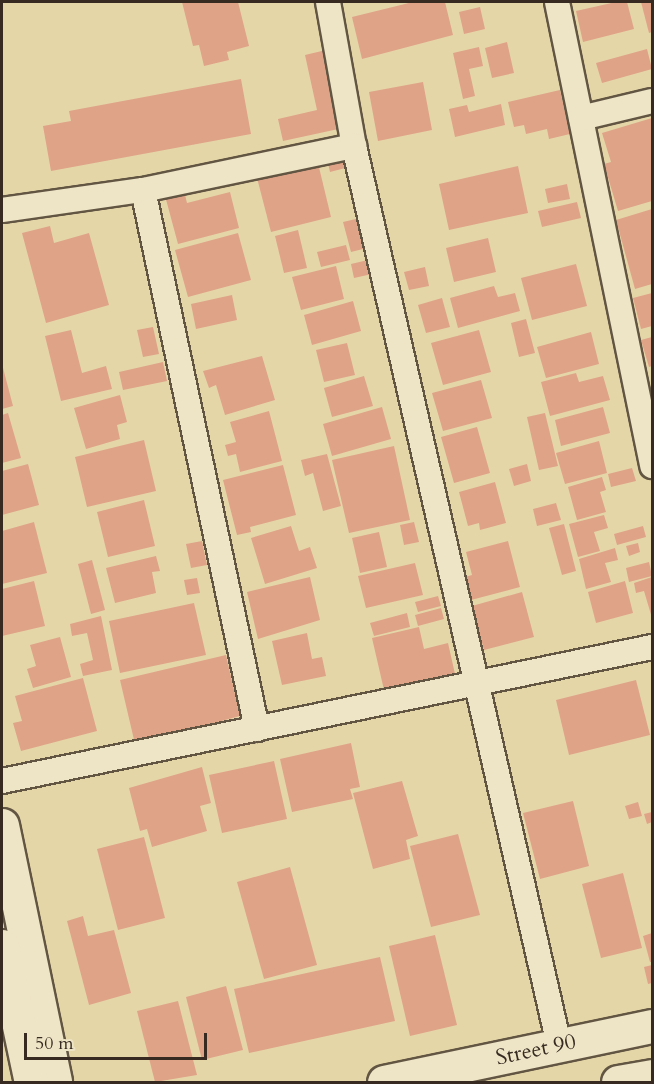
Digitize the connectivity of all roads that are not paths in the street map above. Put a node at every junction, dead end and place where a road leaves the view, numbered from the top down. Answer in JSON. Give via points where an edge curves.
{"nodes":[{"id":1,"x":328,"y":2,"type":"edge"},
{"id":2,"x":557,"y":2,"type":"edge"},
{"id":3,"x":652,"y":101,"type":"edge"},
{"id":4,"x":581,"y":118,"type":"junction"},
{"id":5,"x":354,"y":146,"type":"junction"},
{"id":6,"x":143,"y":189,"type":"junction"},
{"id":7,"x":2,"y":210,"type":"edge"},
{"id":8,"x":652,"y":466,"type":"edge"},
{"id":9,"x":652,"y":647,"type":"edge"},
{"id":10,"x":474,"y":684,"type":"junction"},
{"id":11,"x":257,"y":729,"type":"junction"},
{"id":12,"x":2,"y":781,"type":"edge"},
{"id":13,"x":2,"y":825,"type":"edge"},
{"id":14,"x":2,"y":946,"type":"edge"},
{"id":15,"x":652,"y":1026,"type":"edge"},
{"id":16,"x":559,"y":1045,"type":"junction"},
{"id":17,"x":652,"y":1076,"type":"edge"},
{"id":18,"x":31,"y":1083,"type":"edge"},
{"id":19,"x":55,"y":1083,"type":"edge"},
{"id":20,"x":384,"y":1083,"type":"edge"},
{"id":21,"x":618,"y":1083,"type":"edge"}],
"edges":[{"from":1,"to":5,"type":"street"},
{"from":2,"to":4,"type":"street"},
{"from":3,"to":4,"type":"street"},
{"from":4,"to":8,"type":"street"},
{"from":5,"to":6,"type":"street"},
{"from":5,"to":10,"type":"street"},
{"from":6,"to":7,"type":"street"},
{"from":6,"to":11,"type":"street"},
{"from":9,"to":10,"type":"street"},
{"from":10,"to":11,"type":"street"},
{"from":10,"to":16,"type":"street"},
{"from":11,"to":12,"type":"street"},
{"from":13,"to":19,"type":"street"},
{"from":14,"to":18,"type":"street"},
{"from":15,"to":16,"type":"street","name":"Street 90"},
{"from":16,"to":20,"type":"street","name":"Street 90"},
{"from":17,"to":21,"type":"street"}]}
